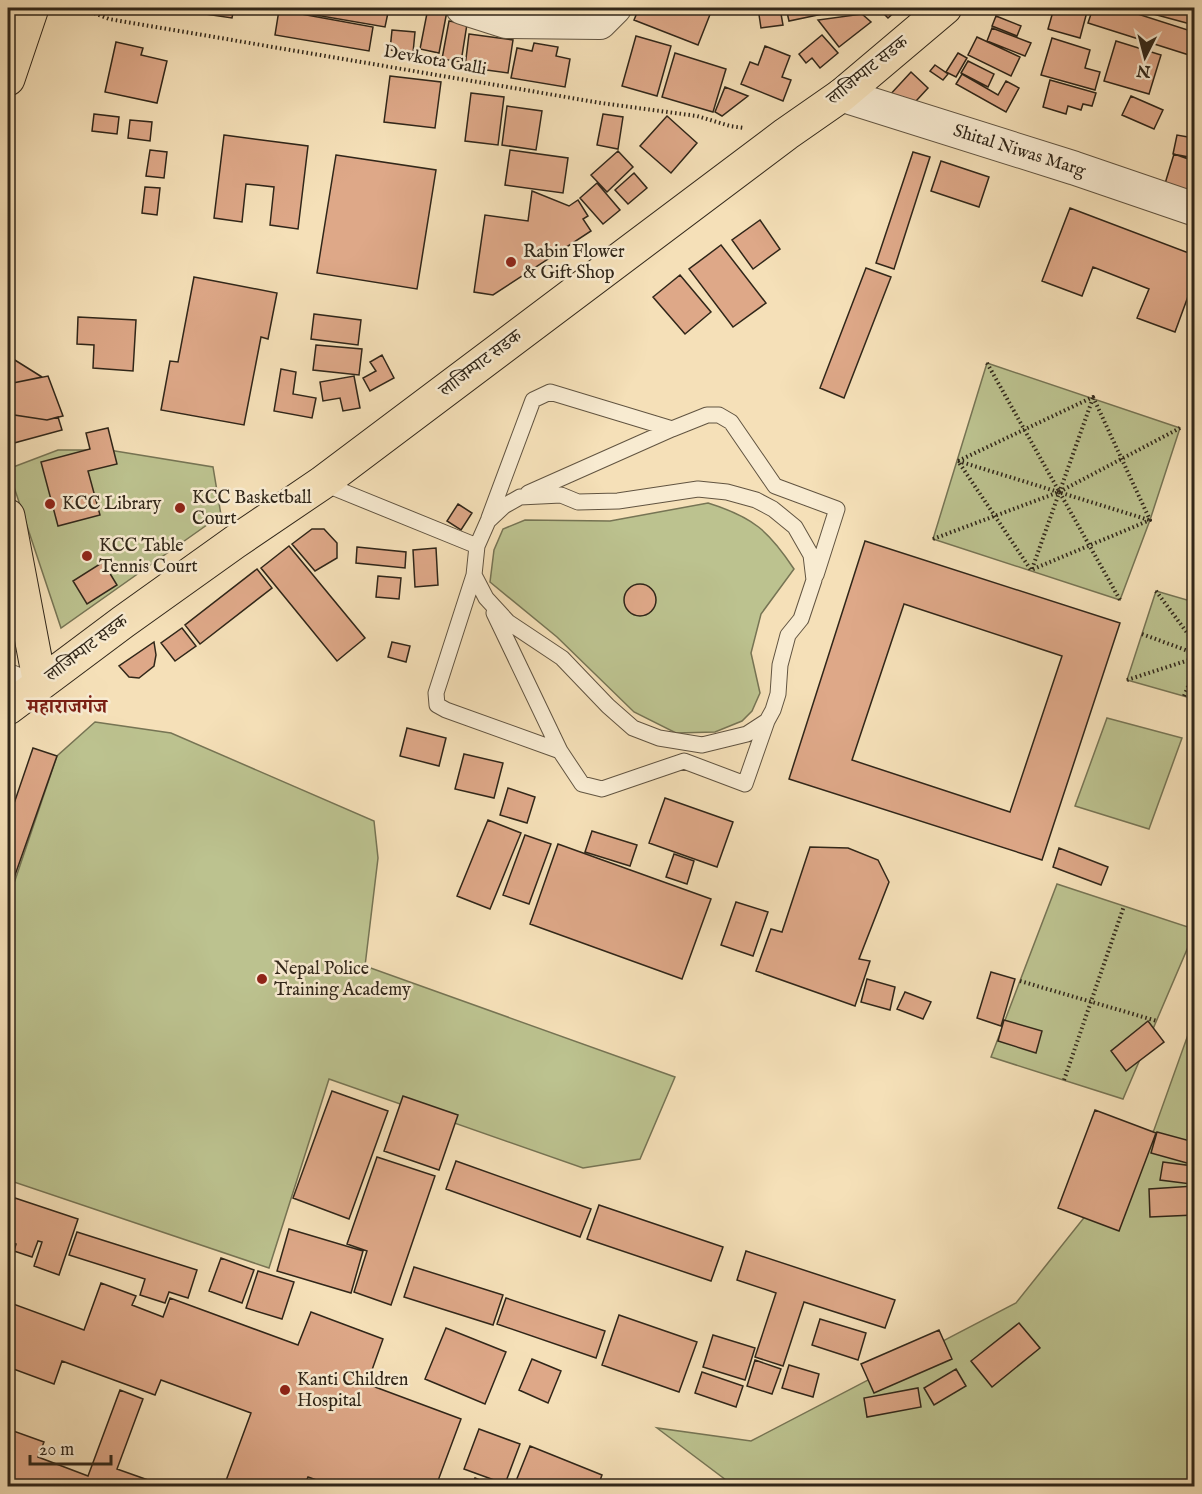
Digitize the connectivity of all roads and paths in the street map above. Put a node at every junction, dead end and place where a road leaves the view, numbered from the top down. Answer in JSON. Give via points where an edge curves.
{"nodes":[{"id":1,"x":32,"y":8,"type":"edge"},
{"id":2,"x":82,"y":8,"type":"edge"},
{"id":3,"x":462,"y":8,"type":"edge"},
{"id":4,"x":615,"y":8,"type":"edge"},
{"id":5,"x":940,"y":9,"type":"edge"},
{"id":6,"x":8,"y":79,"type":"edge"},
{"id":7,"x":842,"y":95,"type":"junction"},
{"id":8,"x":786,"y":134,"type":"junction"},
{"id":9,"x":1194,"y":209,"type":"edge"},
{"id":10,"x":987,"y":363,"type":"dead end"},
{"id":11,"x":1093,"y":397,"type":"junction"},
{"id":12,"x":1180,"y":428,"type":"dead end"},
{"id":13,"x":672,"y":429,"type":"junction"},
{"id":14,"x":1024,"y":429,"type":"junction"},
{"id":15,"x":1121,"y":459,"type":"junction"},
{"id":16,"x":958,"y":461,"type":"junction"},
{"id":17,"x":322,"y":483,"type":"junction"},
{"id":18,"x":1059,"y":492,"type":"junction"},
{"id":19,"x":519,"y":497,"type":"junction"},
{"id":20,"x":8,"y":516,"type":"edge"},
{"id":21,"x":995,"y":516,"type":"junction"},
{"id":22,"x":1150,"y":520,"type":"junction"},
{"id":23,"x":488,"y":521,"type":"junction"},
{"id":24,"x":933,"y":539,"type":"dead end"},
{"id":25,"x":1089,"y":545,"type":"junction"},
{"id":26,"x":477,"y":546,"type":"junction"},
{"id":27,"x":1031,"y":570,"type":"junction"},
{"id":28,"x":474,"y":575,"type":"junction"},
{"id":29,"x":814,"y":580,"type":"junction"},
{"id":30,"x":1156,"y":591,"type":"dead end"},
{"id":31,"x":486,"y":598,"type":"junction"},
{"id":32,"x":1120,"y":600,"type":"dead end"},
{"id":33,"x":1142,"y":634,"type":"dead end"},
{"id":34,"x":1194,"y":642,"type":"edge"},
{"id":35,"x":1193,"y":650,"type":"edge"},
{"id":36,"x":1193,"y":660,"type":"edge"},
{"id":37,"x":8,"y":671,"type":"edge"},
{"id":38,"x":1194,"y":673,"type":"edge"},
{"id":39,"x":1127,"y":680,"type":"dead end"},
{"id":40,"x":40,"y":684,"type":"junction"},
{"id":41,"x":1184,"y":696,"type":"dead end"},
{"id":42,"x":8,"y":708,"type":"edge"},
{"id":43,"x":767,"y":721,"type":"junction"},
{"id":44,"x":560,"y":751,"type":"junction"},
{"id":45,"x":1124,"y":906,"type":"dead end"},
{"id":46,"x":1020,"y":981,"type":"dead end"},
{"id":47,"x":1091,"y":1001,"type":"junction"},
{"id":48,"x":1156,"y":1021,"type":"dead end"},
{"id":49,"x":1064,"y":1080,"type":"dead end"}],
"edges":[{"from":1,"to":6,"type":"main road"},
{"from":2,"to":8,"type":"path","name":"Devkota Galli","via":[[109,19]]},
{"from":3,"to":4,"type":"street","via":[[506,22],[600,23]]},
{"from":5,"to":7,"type":"main road","name":"लाजिम्पाट सडक"},
{"from":7,"to":8,"type":"main road","name":"लाजिम्पाट सडक"},
{"from":7,"to":9,"type":"street","name":"Shital Niwas Marg"},
{"from":8,"to":17,"type":"main road","name":"लाजिम्पाट सडक"},
{"from":10,"to":14,"type":"path"},
{"from":11,"to":14,"type":"path"},
{"from":11,"to":15,"type":"path"},
{"from":11,"to":18,"type":"path"},
{"from":12,"to":15,"type":"path"},
{"from":13,"to":19,"type":"lane"},
{"from":13,"to":23,"type":"lane","via":[[550,392],[532,400]]},
{"from":13,"to":29,"type":"lane","via":[[707,415],[719,415],[731,422],[775,486],[837,509]]},
{"from":14,"to":16,"type":"path"},
{"from":14,"to":18,"type":"path"},
{"from":15,"to":18,"type":"path"},
{"from":15,"to":22,"type":"path"},
{"from":16,"to":18,"type":"path"},
{"from":16,"to":21,"type":"path"},
{"from":17,"to":26,"type":"lane"},
{"from":17,"to":40,"type":"main road","name":"लाजिम्पाट सडक"},
{"from":18,"to":21,"type":"path"},
{"from":18,"to":22,"type":"path"},
{"from":18,"to":25,"type":"path"},
{"from":18,"to":27,"type":"path"},
{"from":19,"to":23,"type":"lane"},
{"from":19,"to":29,"type":"lane","via":[[561,495],[578,502],[618,501],[698,489],[756,500],[795,527],[811,555]]},
{"from":20,"to":40,"type":"main road"},
{"from":21,"to":24,"type":"path"},
{"from":21,"to":27,"type":"path"},
{"from":22,"to":25,"type":"path"},
{"from":23,"to":26,"type":"lane"},
{"from":25,"to":27,"type":"path"},
{"from":25,"to":32,"type":"path"},
{"from":26,"to":28,"type":"lane"},
{"from":28,"to":31,"type":"lane"},
{"from":28,"to":44,"type":"lane","via":[[436,693],[437,705]]},
{"from":29,"to":43,"type":"lane","via":[[801,619],[788,634],[778,694]]},
{"from":30,"to":34,"type":"path"},
{"from":31,"to":43,"type":"lane","via":[[508,622],[562,658],[633,728],[659,738],[702,745],[747,734]]},
{"from":31,"to":44,"type":"lane"},
{"from":33,"to":35,"type":"path"},
{"from":35,"to":36,"type":"path"},
{"from":36,"to":39,"type":"path"},
{"from":37,"to":40,"type":"lane"},
{"from":38,"to":41,"type":"path"},
{"from":40,"to":42,"type":"main road","name":"लाजिम्पाट सडक"},
{"from":43,"to":44,"type":"lane","via":[[745,784],[684,761],[602,789],[582,784]]},
{"from":45,"to":47,"type":"path"},
{"from":46,"to":47,"type":"path"},
{"from":47,"to":48,"type":"path"},
{"from":47,"to":49,"type":"path"}]}
